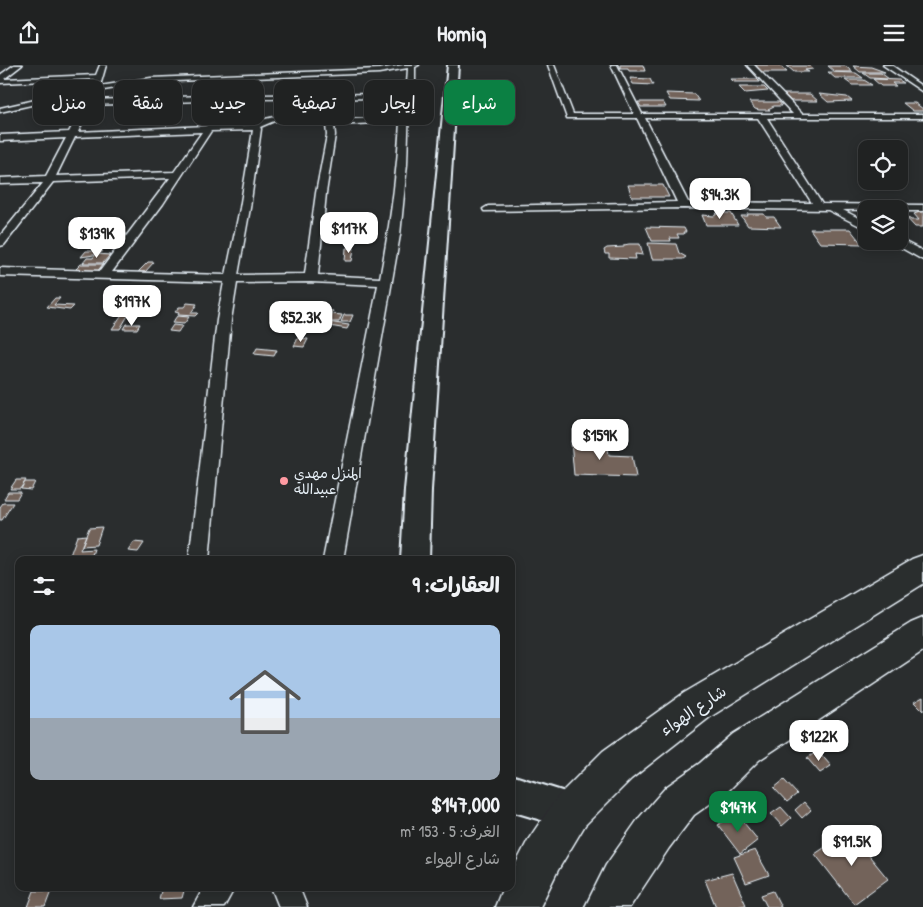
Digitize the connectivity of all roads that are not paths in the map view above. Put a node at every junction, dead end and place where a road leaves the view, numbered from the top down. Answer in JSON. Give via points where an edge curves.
{"nodes":[{"id":1,"x":19,"y":65,"type":"edge"},
{"id":2,"x":103,"y":65,"type":"edge"},
{"id":3,"x":413,"y":65,"type":"edge"},
{"id":4,"x":453,"y":65,"type":"edge"},
{"id":5,"x":551,"y":65,"type":"edge"},
{"id":6,"x":614,"y":65,"type":"edge"},
{"id":7,"x":750,"y":65,"type":"edge"},
{"id":8,"x":886,"y":65,"type":"edge"},
{"id":9,"x":252,"y":72,"type":"junction"},
{"id":10,"x":100,"y":77,"type":"junction"},
{"id":11,"x":0,"y":80,"type":"edge"},
{"id":12,"x":99,"y":80,"type":"edge"},
{"id":13,"x":246,"y":80,"type":"edge"},
{"id":14,"x":411,"y":80,"type":"edge"},
{"id":15,"x":104,"y":87,"type":"edge"},
{"id":16,"x":923,"y":90,"type":"edge"},
{"id":17,"x":264,"y":97,"type":"edge"},
{"id":18,"x":364,"y":97,"type":"edge"},
{"id":19,"x":192,"y":99,"type":"edge"},
{"id":20,"x":104,"y":102,"type":"edge"},
{"id":21,"x":33,"y":103,"type":"edge"},
{"id":22,"x":22,"y":105,"type":"junction"},
{"id":23,"x":33,"y":105,"type":"edge"},
{"id":24,"x":0,"y":106,"type":"edge"},
{"id":25,"x":0,"y":110,"type":"edge"},
{"id":26,"x":640,"y":116,"type":"junction"},
{"id":27,"x":761,"y":116,"type":"junction"},
{"id":28,"x":800,"y":116,"type":"junction"},
{"id":29,"x":923,"y":116,"type":"edge"},
{"id":30,"x":274,"y":118,"type":"edge"},
{"id":31,"x":76,"y":125,"type":"edge"},
{"id":32,"x":211,"y":125,"type":"edge"},
{"id":33,"x":330,"y":125,"type":"edge"},
{"id":34,"x":404,"y":125,"type":"edge"},
{"id":35,"x":253,"y":127,"type":"junction"},
{"id":36,"x":209,"y":128,"type":"junction"},
{"id":37,"x":71,"y":134,"type":"junction"},
{"id":38,"x":1,"y":139,"type":"edge"},
{"id":39,"x":177,"y":175,"type":"junction"},
{"id":40,"x":0,"y":181,"type":"edge"},
{"id":41,"x":49,"y":181,"type":"junction"},
{"id":42,"x":684,"y":205,"type":"junction"},
{"id":43,"x":825,"y":207,"type":"junction"},
{"id":44,"x":923,"y":208,"type":"edge"},
{"id":45,"x":488,"y":209,"type":"dead end"},
{"id":46,"x":858,"y":222,"type":"edge"},
{"id":47,"x":0,"y":243,"type":"edge"},
{"id":48,"x":908,"y":248,"type":"edge"},
{"id":49,"x":923,"y":256,"type":"edge"},
{"id":50,"x":0,"y":272,"type":"edge"},
{"id":51,"x":103,"y":275,"type":"junction"},
{"id":52,"x":311,"y":278,"type":"junction"},
{"id":53,"x":231,"y":279,"type":"junction"},
{"id":54,"x":385,"y":281,"type":"junction"},
{"id":55,"x":199,"y":556,"type":"edge"},
{"id":56,"x":335,"y":556,"type":"edge"},
{"id":57,"x":415,"y":556,"type":"edge"},
{"id":58,"x":923,"y":568,"type":"edge"},
{"id":59,"x":923,"y":633,"type":"edge"},
{"id":60,"x":515,"y":794,"type":"edge"},
{"id":61,"x":571,"y":811,"type":"junction"},
{"id":62,"x":218,"y":891,"type":"edge"},
{"id":63,"x":287,"y":891,"type":"edge"},
{"id":64,"x":207,"y":907,"type":"edge"},
{"id":65,"x":293,"y":907,"type":"edge"},
{"id":66,"x":517,"y":907,"type":"edge"},
{"id":67,"x":607,"y":907,"type":"edge"}],
"edges":[{"from":1,"to":11,"type":"street"},
{"from":2,"to":10,"type":"street"},
{"from":3,"to":9,"type":"street","via":[[379,71]]},
{"from":3,"to":14,"type":"street"},
{"from":4,"to":57,"type":"street"},
{"from":5,"to":26,"type":"street","via":[[570,116]]},
{"from":6,"to":26,"type":"street"},
{"from":7,"to":28,"type":"street"},
{"from":8,"to":16,"type":"street"},
{"from":9,"to":13,"type":"street"},
{"from":9,"to":15,"type":"street","via":[[174,75]]},
{"from":10,"to":11,"type":"street"},
{"from":10,"to":12,"type":"street"},
{"from":17,"to":18,"type":"street"},
{"from":19,"to":20,"type":"street"},
{"from":21,"to":22,"type":"street"},
{"from":22,"to":23,"type":"street"},
{"from":22,"to":24,"type":"street"},
{"from":22,"to":25,"type":"street"},
{"from":26,"to":27,"type":"street"},
{"from":26,"to":42,"type":"street"},
{"from":27,"to":28,"type":"street"},
{"from":27,"to":43,"type":"street"},
{"from":28,"to":29,"type":"street"},
{"from":30,"to":35,"type":"street"},
{"from":31,"to":37,"type":"street"},
{"from":32,"to":36,"type":"street"},
{"from":33,"to":52,"type":"street"},
{"from":34,"to":54,"type":"street","via":[[397,212]]},
{"from":35,"to":36,"type":"street"},
{"from":35,"to":53,"type":"street","via":[[257,129],[254,154]]},
{"from":36,"to":37,"type":"street"},
{"from":36,"to":39,"type":"street"},
{"from":37,"to":38,"type":"street"},
{"from":37,"to":41,"type":"street"},
{"from":39,"to":41,"type":"street"},
{"from":39,"to":51,"type":"street"},
{"from":40,"to":41,"type":"street"},
{"from":41,"to":47,"type":"street"},
{"from":42,"to":43,"type":"street"},
{"from":42,"to":45,"type":"street"},
{"from":43,"to":44,"type":"street"},
{"from":43,"to":46,"type":"street"},
{"from":48,"to":49,"type":"street"},
{"from":50,"to":51,"type":"street"},
{"from":51,"to":53,"type":"street"},
{"from":52,"to":53,"type":"street"},
{"from":52,"to":54,"type":"street"},
{"from":53,"to":55,"type":"street"},
{"from":54,"to":56,"type":"street"},
{"from":58,"to":61,"type":"main road","name":"شارع الهواء","via":[[697,705],[616,765]]},
{"from":59,"to":67,"type":"main road","via":[[746,747],[714,777],[680,801],[637,856]]},
{"from":60,"to":61,"type":"street"},
{"from":61,"to":66,"type":"main road","name":"شارع الهواء","via":[[543,855]]},
{"from":62,"to":64,"type":"street"},
{"from":63,"to":65,"type":"street"}]}
